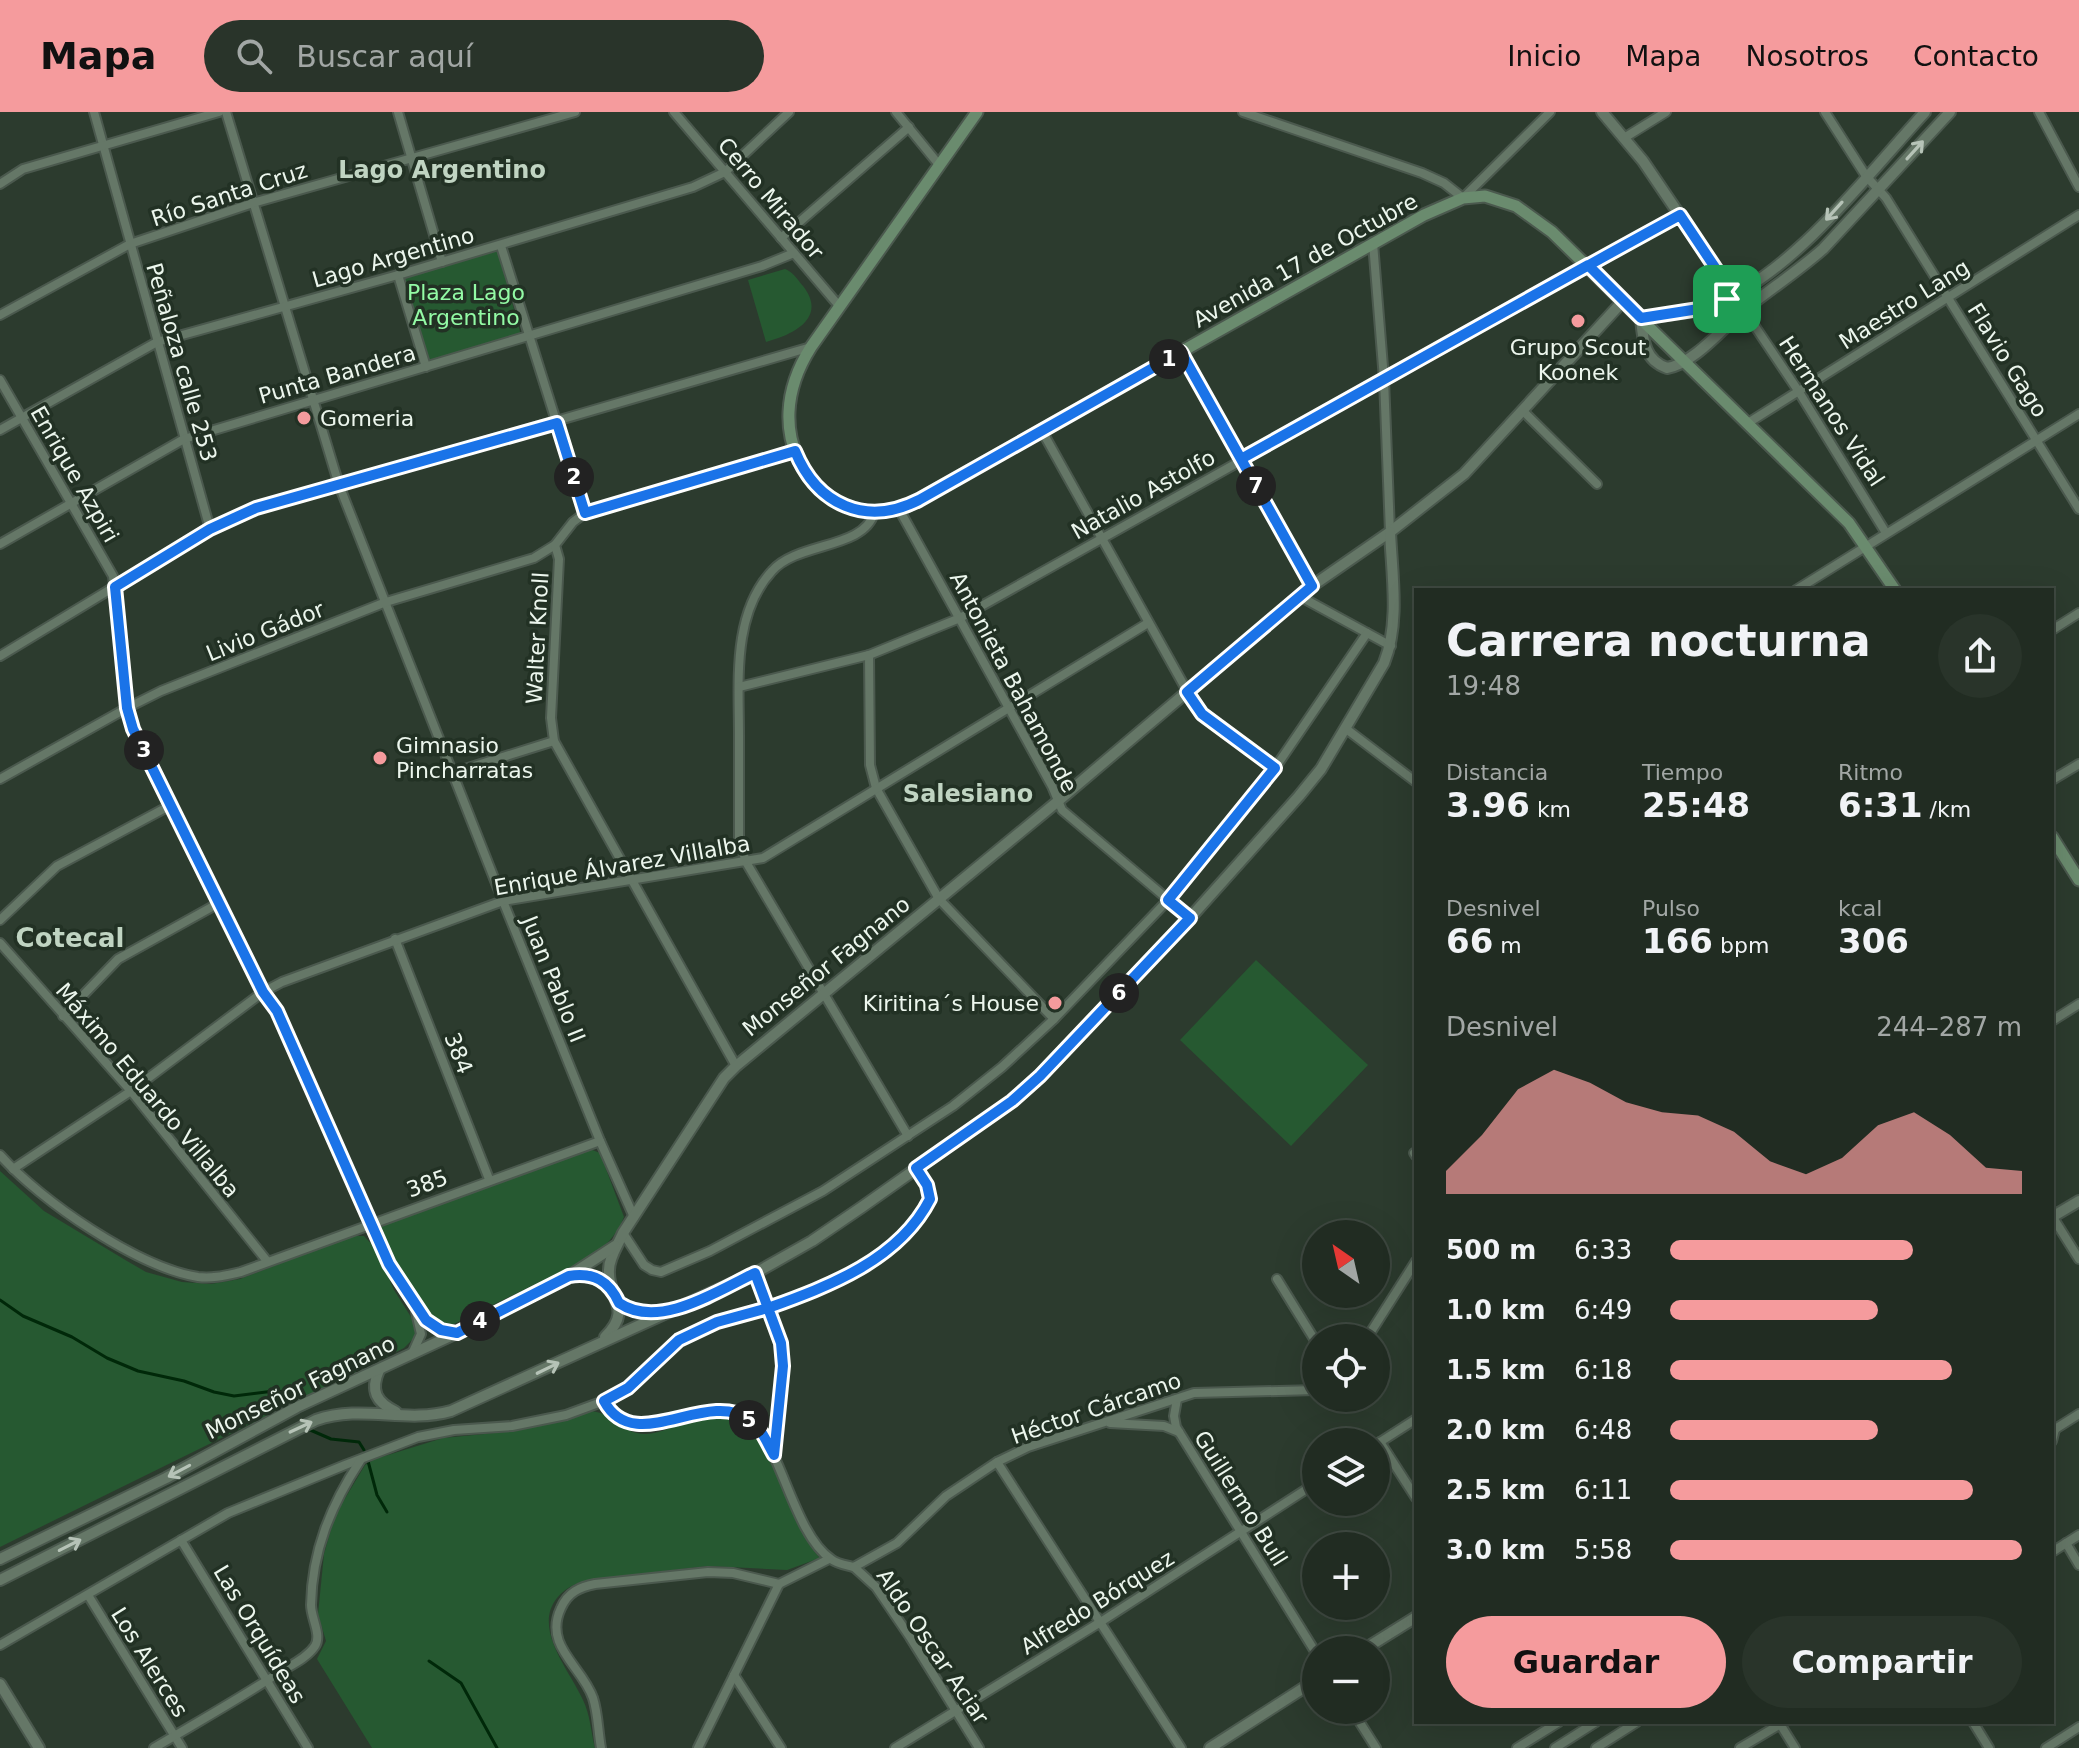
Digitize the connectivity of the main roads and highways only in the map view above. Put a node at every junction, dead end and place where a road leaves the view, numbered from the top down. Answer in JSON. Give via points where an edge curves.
{"nodes":[{"id":1,"x":977,"y":112,"type":"edge"},
{"id":2,"x":1894,"y":588,"type":"edge"},
{"id":3,"x":2054,"y":840,"type":"edge"},
{"id":4,"x":2079,"y":880,"type":"edge"}],
"edges":[{"from":1,"to":2,"type":"main road","name":"Avenida 17 de Octubre","via":[[799,369],[790,401],[795,451],[807,474],[849,508],[874,513],[899,509],[1373,243],[1463,198],[1485,196],[1516,206],[1588,265],[1849,523]]},
{"from":3,"to":4,"type":"main road"}]}
